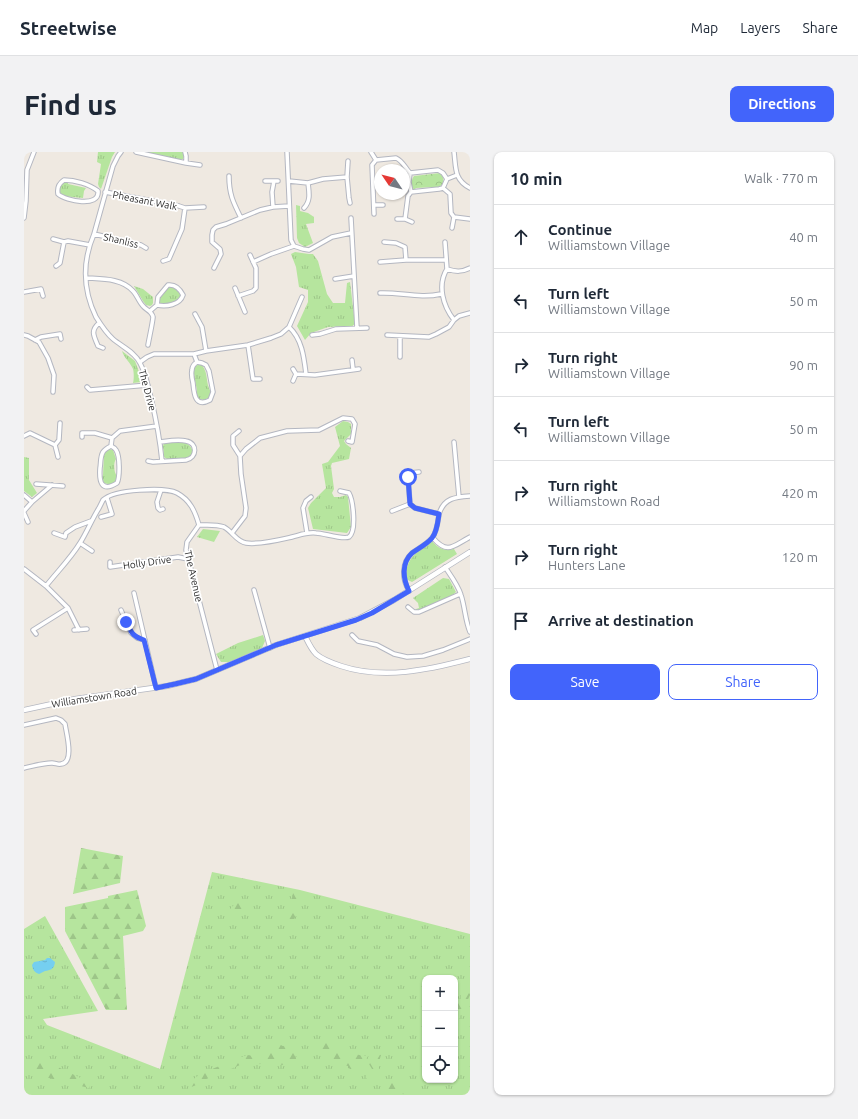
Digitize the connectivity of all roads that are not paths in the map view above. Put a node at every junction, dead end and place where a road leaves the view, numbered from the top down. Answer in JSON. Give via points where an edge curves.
{"nodes":[{"id":1,"x":34,"y":152,"type":"edge"},
{"id":2,"x":121,"y":152,"type":"edge"},
{"id":3,"x":136,"y":152,"type":"edge"},
{"id":4,"x":185,"y":152,"type":"edge"},
{"id":5,"x":287,"y":152,"type":"edge"},
{"id":6,"x":371,"y":152,"type":"edge"},
{"id":7,"x":454,"y":152,"type":"edge"},
{"id":8,"x":376,"y":160,"type":"junction"},
{"id":9,"x":348,"y":161,"type":"dead end"},
{"id":10,"x":186,"y":163,"type":"junction"},
{"id":11,"x":403,"y":164,"type":"edge"},
{"id":12,"x":200,"y":165,"type":"dead end"},
{"id":13,"x":26,"y":170,"type":"edge"},
{"id":14,"x":410,"y":173,"type":"edge"},
{"id":15,"x":229,"y":176,"type":"dead end"},
{"id":16,"x":456,"y":176,"type":"junction"},
{"id":17,"x":347,"y":177,"type":"junction"},
{"id":18,"x":446,"y":179,"type":"junction"},
{"id":19,"x":289,"y":180,"type":"junction"},
{"id":20,"x":264,"y":181,"type":"dead end"},
{"id":21,"x":308,"y":183,"type":"junction"},
{"id":22,"x":410,"y":187,"type":"edge"},
{"id":23,"x":443,"y":188,"type":"junction"},
{"id":24,"x":470,"y":188,"type":"edge"},
{"id":25,"x":411,"y":192,"type":"junction"},
{"id":26,"x":98,"y":194,"type":"junction"},
{"id":27,"x":105,"y":194,"type":"junction"},
{"id":28,"x":350,"y":203,"type":"dead end"},
{"id":29,"x":374,"y":205,"type":"junction"},
{"id":30,"x":383,"y":205,"type":"dead end"},
{"id":31,"x":289,"y":206,"type":"junction"},
{"id":32,"x":204,"y":207,"type":"dead end"},
{"id":33,"x":273,"y":207,"type":"junction"},
{"id":34,"x":185,"y":208,"type":"junction"},
{"id":35,"x":304,"y":208,"type":"dead end"},
{"id":36,"x":374,"y":214,"type":"dead end"},
{"id":37,"x":454,"y":217,"type":"junction"},
{"id":38,"x":24,"y":218,"type":"edge"},
{"id":39,"x":241,"y":218,"type":"junction"},
{"id":40,"x":351,"y":218,"type":"dead end"},
{"id":41,"x":397,"y":219,"type":"dead end"},
{"id":42,"x":405,"y":219,"type":"junction"},
{"id":43,"x":470,"y":219,"type":"edge"},
{"id":44,"x":412,"y":222,"type":"dead end"},
{"id":45,"x":452,"y":228,"type":"dead end"},
{"id":46,"x":351,"y":233,"type":"junction"},
{"id":47,"x":94,"y":234,"type":"junction"},
{"id":48,"x":53,"y":239,"type":"dead end"},
{"id":49,"x":64,"y":242,"type":"junction"},
{"id":50,"x":384,"y":242,"type":"dead end"},
{"id":51,"x":445,"y":242,"type":"dead end"},
{"id":52,"x":90,"y":245,"type":"junction"},
{"id":53,"x":294,"y":246,"type":"junction"},
{"id":54,"x":146,"y":248,"type":"dead end"},
{"id":55,"x":250,"y":255,"type":"dead end"},
{"id":56,"x":406,"y":260,"type":"junction"},
{"id":57,"x":446,"y":260,"type":"junction"},
{"id":58,"x":163,"y":261,"type":"dead end"},
{"id":59,"x":253,"y":262,"type":"junction"},
{"id":60,"x":380,"y":262,"type":"dead end"},
{"id":61,"x":60,"y":263,"type":"junction"},
{"id":62,"x":56,"y":266,"type":"dead end"},
{"id":63,"x":65,"y":266,"type":"dead end"},
{"id":64,"x":214,"y":268,"type":"dead end"},
{"id":65,"x":470,"y":268,"type":"edge"},
{"id":66,"x":447,"y":269,"type":"junction"},
{"id":67,"x":354,"y":276,"type":"junction"},
{"id":68,"x":86,"y":278,"type":"junction"},
{"id":69,"x":335,"y":279,"type":"dead end"},
{"id":70,"x":235,"y":288,"type":"dead end"},
{"id":71,"x":24,"y":292,"type":"edge"},
{"id":72,"x":380,"y":292,"type":"dead end"},
{"id":73,"x":441,"y":294,"type":"junction"},
{"id":74,"x":43,"y":296,"type":"dead end"},
{"id":75,"x":238,"y":296,"type":"junction"},
{"id":76,"x":302,"y":296,"type":"dead end"},
{"id":77,"x":157,"y":305,"type":"junction"},
{"id":78,"x":150,"y":311,"type":"junction"},
{"id":79,"x":245,"y":312,"type":"dead end"},
{"id":80,"x":470,"y":313,"type":"edge"},
{"id":81,"x":195,"y":314,"type":"dead end"},
{"id":82,"x":454,"y":320,"type":"junction"},
{"id":83,"x":99,"y":323,"type":"junction"},
{"id":84,"x":289,"y":327,"type":"junction"},
{"id":85,"x":357,"y":328,"type":"junction"},
{"id":86,"x":367,"y":328,"type":"dead end"},
{"id":87,"x":312,"y":335,"type":"dead end"},
{"id":88,"x":387,"y":335,"type":"dead end"},
{"id":89,"x":24,"y":336,"type":"edge"},
{"id":90,"x":400,"y":336,"type":"junction"},
{"id":91,"x":61,"y":339,"type":"dead end"},
{"id":92,"x":35,"y":340,"type":"junction"},
{"id":93,"x":148,"y":345,"type":"dead end"},
{"id":94,"x":248,"y":345,"type":"junction"},
{"id":95,"x":98,"y":346,"type":"junction"},
{"id":96,"x":103,"y":348,"type":"dead end"},
{"id":97,"x":206,"y":351,"type":"junction"},
{"id":98,"x":96,"y":352,"type":"dead end"},
{"id":99,"x":194,"y":354,"type":"junction"},
{"id":100,"x":400,"y":357,"type":"dead end"},
{"id":101,"x":352,"y":360,"type":"dead end"},
{"id":102,"x":140,"y":362,"type":"junction"},
{"id":103,"x":197,"y":362,"type":"junction"},
{"id":104,"x":293,"y":369,"type":"dead end"},
{"id":105,"x":359,"y":369,"type":"dead end"},
{"id":106,"x":353,"y":370,"type":"junction"},
{"id":107,"x":296,"y":374,"type":"junction"},
{"id":108,"x":306,"y":374,"type":"junction"},
{"id":109,"x":260,"y":379,"type":"dead end"},
{"id":110,"x":293,"y":381,"type":"dead end"},
{"id":111,"x":148,"y":385,"type":"junction"},
{"id":112,"x":86,"y":387,"type":"dead end"},
{"id":113,"x":90,"y":390,"type":"junction"},
{"id":114,"x":53,"y":392,"type":"dead end"},
{"id":115,"x":87,"y":395,"type":"dead end"},
{"id":116,"x":60,"y":423,"type":"dead end"},
{"id":117,"x":157,"y":426,"type":"junction"},
{"id":118,"x":239,"y":431,"type":"dead end"},
{"id":119,"x":24,"y":436,"type":"edge"},
{"id":120,"x":82,"y":437,"type":"dead end"},
{"id":121,"x":112,"y":438,"type":"junction"},
{"id":122,"x":348,"y":441,"type":"dead end"},
{"id":123,"x":160,"y":442,"type":"junction"},
{"id":124,"x":454,"y":442,"type":"dead end"},
{"id":125,"x":55,"y":445,"type":"junction"},
{"id":126,"x":111,"y":446,"type":"junction"},
{"id":127,"x":240,"y":456,"type":"junction"},
{"id":128,"x":58,"y":457,"type":"dead end"},
{"id":129,"x":148,"y":461,"type":"dead end"},
{"id":130,"x":162,"y":461,"type":"junction"},
{"id":131,"x":419,"y":472,"type":"dead end"},
{"id":132,"x":36,"y":484,"type":"dead end"},
{"id":133,"x":52,"y":485,"type":"junction"},
{"id":134,"x":63,"y":486,"type":"dead end"},
{"id":135,"x":161,"y":490,"type":"junction"},
{"id":136,"x":340,"y":491,"type":"dead end"},
{"id":137,"x":24,"y":495,"type":"edge"},
{"id":138,"x":470,"y":496,"type":"edge"},
{"id":139,"x":311,"y":497,"type":"dead end"},
{"id":140,"x":459,"y":497,"type":"junction"},
{"id":141,"x":107,"y":498,"type":"junction"},
{"id":142,"x":32,"y":502,"type":"junction"},
{"id":143,"x":410,"y":504,"type":"junction"},
{"id":144,"x":163,"y":509,"type":"dead end"},
{"id":145,"x":392,"y":511,"type":"dead end"},
{"id":146,"x":24,"y":512,"type":"edge"},
{"id":147,"x":439,"y":514,"type":"junction"},
{"id":148,"x":101,"y":517,"type":"dead end"},
{"id":149,"x":28,"y":522,"type":"dead end"},
{"id":150,"x":91,"y":522,"type":"junction"},
{"id":151,"x":200,"y":524,"type":"junction"},
{"id":152,"x":54,"y":533,"type":"dead end"},
{"id":153,"x":307,"y":533,"type":"junction"},
{"id":154,"x":232,"y":534,"type":"junction"},
{"id":155,"x":470,"y":537,"type":"edge"},
{"id":156,"x":433,"y":538,"type":"junction"},
{"id":157,"x":80,"y":543,"type":"junction"},
{"id":158,"x":92,"y":552,"type":"dead end"},
{"id":159,"x":470,"y":552,"type":"edge"},
{"id":160,"x":188,"y":559,"type":"junction"},
{"id":161,"x":110,"y":562,"type":"dead end"},
{"id":162,"x":446,"y":567,"type":"junction"},
{"id":163,"x":24,"y":569,"type":"edge"},
{"id":164,"x":46,"y":586,"type":"junction"},
{"id":165,"x":254,"y":590,"type":"dead end"},
{"id":166,"x":409,"y":591,"type":"junction"},
{"id":167,"x":134,"y":593,"type":"dead end"},
{"id":168,"x":460,"y":594,"type":"junction"},
{"id":169,"x":408,"y":607,"type":"dead end"},
{"id":170,"x":68,"y":608,"type":"junction"},
{"id":171,"x":121,"y":610,"type":"dead end"},
{"id":172,"x":470,"y":611,"type":"edge"},
{"id":173,"x":466,"y":613,"type":"junction"},
{"id":174,"x":87,"y":629,"type":"dead end"},
{"id":175,"x":74,"y":630,"type":"dead end"},
{"id":176,"x":79,"y":630,"type":"junction"},
{"id":177,"x":470,"y":632,"type":"edge"},
{"id":178,"x":36,"y":634,"type":"dead end"},
{"id":179,"x":352,"y":635,"type":"dead end"},
{"id":180,"x":305,"y":636,"type":"junction"},
{"id":181,"x":470,"y":639,"type":"edge"},
{"id":182,"x":144,"y":640,"type":"junction"},
{"id":183,"x":270,"y":648,"type":"junction"},
{"id":184,"x":470,"y":659,"type":"edge"},
{"id":185,"x":217,"y":670,"type":"junction"},
{"id":186,"x":156,"y":688,"type":"junction"},
{"id":187,"x":24,"y":710,"type":"edge"},
{"id":188,"x":24,"y":725,"type":"edge"},
{"id":189,"x":24,"y":768,"type":"edge"}],
"edges":[{"from":1,"to":13,"type":"street"},
{"from":2,"to":27,"type":"street","name":"The Drive","via":[[113,166]]},
{"from":3,"to":10,"type":"street"},
{"from":4,"to":10,"type":"street"},
{"from":5,"to":19,"type":"street"},
{"from":6,"to":8,"type":"street"},
{"from":7,"to":16,"type":"street"},
{"from":8,"to":11,"type":"street","via":[[396,158]]},
{"from":8,"to":29,"type":"street","via":[[372,165]]},
{"from":9,"to":17,"type":"street"},
{"from":10,"to":12,"type":"street"},
{"from":13,"to":38,"type":"street"},
{"from":14,"to":18,"type":"street","via":[[438,170]]},
{"from":15,"to":39,"type":"street","via":[[231,198]]},
{"from":16,"to":18,"type":"street"},
{"from":16,"to":24,"type":"street"},
{"from":17,"to":21,"type":"street"},
{"from":17,"to":28,"type":"street"},
{"from":18,"to":23,"type":"street"},
{"from":19,"to":21,"type":"street"},
{"from":19,"to":31,"type":"street"},
{"from":20,"to":33,"type":"street","via":[[276,181],[272,192]]},
{"from":21,"to":35,"type":"street","via":[[310,195]]},
{"from":22,"to":25,"type":"street"},
{"from":23,"to":25,"type":"street"},
{"from":23,"to":37,"type":"street","via":[[450,194]]},
{"from":25,"to":42,"type":"street","via":[[408,196]]},
{"from":26,"to":26,"type":"street","name":"Pheasant Walk","via":[[97,198],[89,202],[66,199],[58,194],[58,188],[60,183],[68,180],[90,186],[98,191]]},
{"from":26,"to":27,"type":"street","name":"Pheasant Walk"},
{"from":27,"to":34,"type":"street","name":"Pheasant Walk"},
{"from":27,"to":47,"type":"street","name":"The Drive"},
{"from":29,"to":30,"type":"street"},
{"from":29,"to":36,"type":"street"},
{"from":31,"to":33,"type":"street"},
{"from":31,"to":53,"type":"street","via":[[291,240]]},
{"from":32,"to":34,"type":"street","name":"Pheasant Walk"},
{"from":33,"to":39,"type":"street"},
{"from":34,"to":58,"type":"street","name":"Pheasant Walk","via":[[182,229],[169,259]]},
{"from":37,"to":43,"type":"street"},
{"from":37,"to":45,"type":"street"},
{"from":39,"to":64,"type":"street","via":[[213,230],[212,242],[220,249],[221,254]]},
{"from":40,"to":46,"type":"street"},
{"from":41,"to":42,"type":"street"},
{"from":42,"to":44,"type":"street"},
{"from":46,"to":53,"type":"street","via":[[332,236],[310,250]]},
{"from":46,"to":67,"type":"street"},
{"from":47,"to":52,"type":"street","name":"The Drive"},
{"from":47,"to":54,"type":"street","name":"Shanliss"},
{"from":48,"to":49,"type":"street"},
{"from":49,"to":52,"type":"street"},
{"from":49,"to":61,"type":"street"},
{"from":50,"to":56,"type":"street","via":[[405,247]]},
{"from":51,"to":57,"type":"street"},
{"from":52,"to":68,"type":"street","name":"The Drive","via":[[86,259]]},
{"from":53,"to":59,"type":"street"},
{"from":55,"to":59,"type":"street"},
{"from":56,"to":57,"type":"street"},
{"from":56,"to":60,"type":"street"},
{"from":57,"to":66,"type":"street"},
{"from":59,"to":75,"type":"street","via":[[256,268],[256,288]]},
{"from":61,"to":62,"type":"street"},
{"from":61,"to":63,"type":"street"},
{"from":65,"to":66,"type":"street","via":[[460,272]]},
{"from":66,"to":73,"type":"street"},
{"from":67,"to":69,"type":"street"},
{"from":67,"to":85,"type":"street"},
{"from":68,"to":78,"type":"street","via":[[105,279],[126,285]]},
{"from":68,"to":83,"type":"street","name":"The Drive","via":[[87,294]]},
{"from":70,"to":75,"type":"street"},
{"from":71,"to":74,"type":"street","via":[[41,289]]},
{"from":72,"to":73,"type":"street","via":[[414,296]]},
{"from":73,"to":82,"type":"street"},
{"from":75,"to":79,"type":"street"},
{"from":76,"to":84,"type":"street"},
{"from":77,"to":77,"type":"street","via":[[158,297],[168,285],[174,285],[184,295],[180,301],[168,306]]},
{"from":77,"to":78,"type":"street"},
{"from":78,"to":93,"type":"street","via":[[153,317]]},
{"from":80,"to":82,"type":"street"},
{"from":81,"to":97,"type":"street","via":[[202,327]]},
{"from":82,"to":90,"type":"street","via":[[449,327],[429,337]]},
{"from":83,"to":95,"type":"street","via":[[93,333]]},
{"from":83,"to":102,"type":"street","name":"The Drive"},
{"from":84,"to":94,"type":"street","via":[[281,334]]},
{"from":84,"to":108,"type":"street","via":[[295,332],[304,353]]},
{"from":85,"to":86,"type":"street"},
{"from":85,"to":87,"type":"street","via":[[336,329]]},
{"from":88,"to":90,"type":"street"},
{"from":89,"to":92,"type":"street"},
{"from":90,"to":100,"type":"street"},
{"from":91,"to":92,"type":"street","via":[[60,334]]},
{"from":92,"to":114,"type":"street","via":[[39,342],[48,358],[54,375]]},
{"from":94,"to":97,"type":"street"},
{"from":94,"to":109,"type":"street","via":[[253,379]]},
{"from":95,"to":96,"type":"street"},
{"from":95,"to":98,"type":"street"},
{"from":97,"to":99,"type":"street"},
{"from":99,"to":102,"type":"street","via":[[154,354]]},
{"from":99,"to":103,"type":"street"},
{"from":101,"to":106,"type":"street"},
{"from":102,"to":111,"type":"street","name":"The Drive"},
{"from":103,"to":103,"type":"street","via":[[206,365],[213,392],[210,400],[202,403],[194,395],[192,369]]},
{"from":104,"to":107,"type":"street"},
{"from":105,"to":106,"type":"street"},
{"from":106,"to":108,"type":"street"},
{"from":107,"to":108,"type":"street"},
{"from":107,"to":110,"type":"street"},
{"from":111,"to":113,"type":"street"},
{"from":111,"to":117,"type":"street","name":"The Drive"},
{"from":112,"to":113,"type":"street"},
{"from":113,"to":115,"type":"street"},
{"from":116,"to":125,"type":"street","via":[[59,440]]},
{"from":117,"to":121,"type":"street","via":[[120,431]]},
{"from":117,"to":123,"type":"street","name":"The Drive"},
{"from":118,"to":127,"type":"street","via":[[233,436],[233,446]]},
{"from":119,"to":125,"type":"street","via":[[30,433]]},
{"from":120,"to":121,"type":"street","via":[[82,433],[95,433]]},
{"from":121,"to":126,"type":"street"},
{"from":122,"to":127,"type":"street","via":[[352,442],[355,424],[352,418],[343,418],[319,430],[287,431],[260,438]]},
{"from":123,"to":130,"type":"street","name":"The Drive"},
{"from":123,"to":130,"type":"street","via":[[184,440],[194,446],[195,451],[190,459]]},
{"from":124,"to":140,"type":"street"},
{"from":125,"to":128,"type":"street"},
{"from":126,"to":126,"type":"street","via":[[118,455],[119,478],[117,484],[108,487],[104,486],[100,478],[101,456],[106,448]]},
{"from":127,"to":154,"type":"street","via":[[246,508],[244,516]]},
{"from":129,"to":130,"type":"street"},
{"from":131,"to":143,"type":"street","via":[[410,473],[408,477]]},
{"from":132,"to":133,"type":"street"},
{"from":133,"to":134,"type":"street"},
{"from":133,"to":142,"type":"street"},
{"from":135,"to":141,"type":"street","via":[[130,491],[113,494]]},
{"from":135,"to":144,"type":"street","via":[[157,502],[158,508]]},
{"from":135,"to":151,"type":"street","via":[[176,493],[187,500]]},
{"from":136,"to":153,"type":"street","via":[[349,493],[352,498],[352,533],[344,538]]},
{"from":137,"to":142,"type":"street"},
{"from":138,"to":140,"type":"street"},
{"from":139,"to":153,"type":"street","via":[[303,508]]},
{"from":140,"to":147,"type":"street","via":[[446,502]]},
{"from":141,"to":148,"type":"street","via":[[112,514]]},
{"from":141,"to":150,"type":"street"},
{"from":142,"to":146,"type":"street"},
{"from":143,"to":145,"type":"street"},
{"from":143,"to":147,"type":"street","via":[[415,508]]},
{"from":146,"to":149,"type":"street"},
{"from":147,"to":156,"type":"street"},
{"from":150,"to":152,"type":"street","via":[[75,527],[66,533],[65,537]]},
{"from":150,"to":157,"type":"street"},
{"from":151,"to":154,"type":"street","via":[[224,527]]},
{"from":151,"to":160,"type":"street","name":"The Avenue","via":[[188,542]]},
{"from":153,"to":154,"type":"street","via":[[277,541],[251,543],[244,543]]},
{"from":155,"to":156,"type":"street","via":[[451,548],[444,548]]},
{"from":156,"to":166,"type":"street","via":[[406,562],[405,584]]},
{"from":157,"to":158,"type":"street"},
{"from":157,"to":164,"type":"street"},
{"from":159,"to":162,"type":"street","name":"Williamstown Road"},
{"from":160,"to":161,"type":"street","name":"Holly Drive","via":[[178,557],[110,567]]},
{"from":160,"to":185,"type":"street","name":"The Avenue"},
{"from":162,"to":166,"type":"street","name":"Williamstown Road"},
{"from":162,"to":168,"type":"street"},
{"from":163,"to":164,"type":"street"},
{"from":164,"to":170,"type":"street"},
{"from":165,"to":183,"type":"street"},
{"from":166,"to":180,"type":"street","name":"Williamstown Road","via":[[360,618]]},
{"from":167,"to":182,"type":"street"},
{"from":168,"to":169,"type":"street","via":[[419,612],[414,612]]},
{"from":168,"to":173,"type":"street"},
{"from":170,"to":176,"type":"street"},
{"from":170,"to":178,"type":"street","via":[[33,630]]},
{"from":171,"to":182,"type":"street","via":[[131,634]]},
{"from":172,"to":173,"type":"street"},
{"from":173,"to":177,"type":"street"},
{"from":174,"to":176,"type":"street"},
{"from":175,"to":176,"type":"street"},
{"from":179,"to":181,"type":"street","via":[[358,641],[408,657],[444,650]]},
{"from":180,"to":183,"type":"street","name":"Williamstown Road"},
{"from":180,"to":184,"type":"street","via":[[313,650],[322,658],[364,672],[404,672]]},
{"from":182,"to":186,"type":"street"},
{"from":183,"to":185,"type":"street","name":"Williamstown Road"},
{"from":185,"to":186,"type":"street","name":"Williamstown Road","via":[[186,682]]},
{"from":186,"to":187,"type":"street","name":"Williamstown Road","via":[[75,698]]},
{"from":188,"to":189,"type":"street","via":[[59,719],[65,724],[69,748],[67,761],[64,763]]}]}
